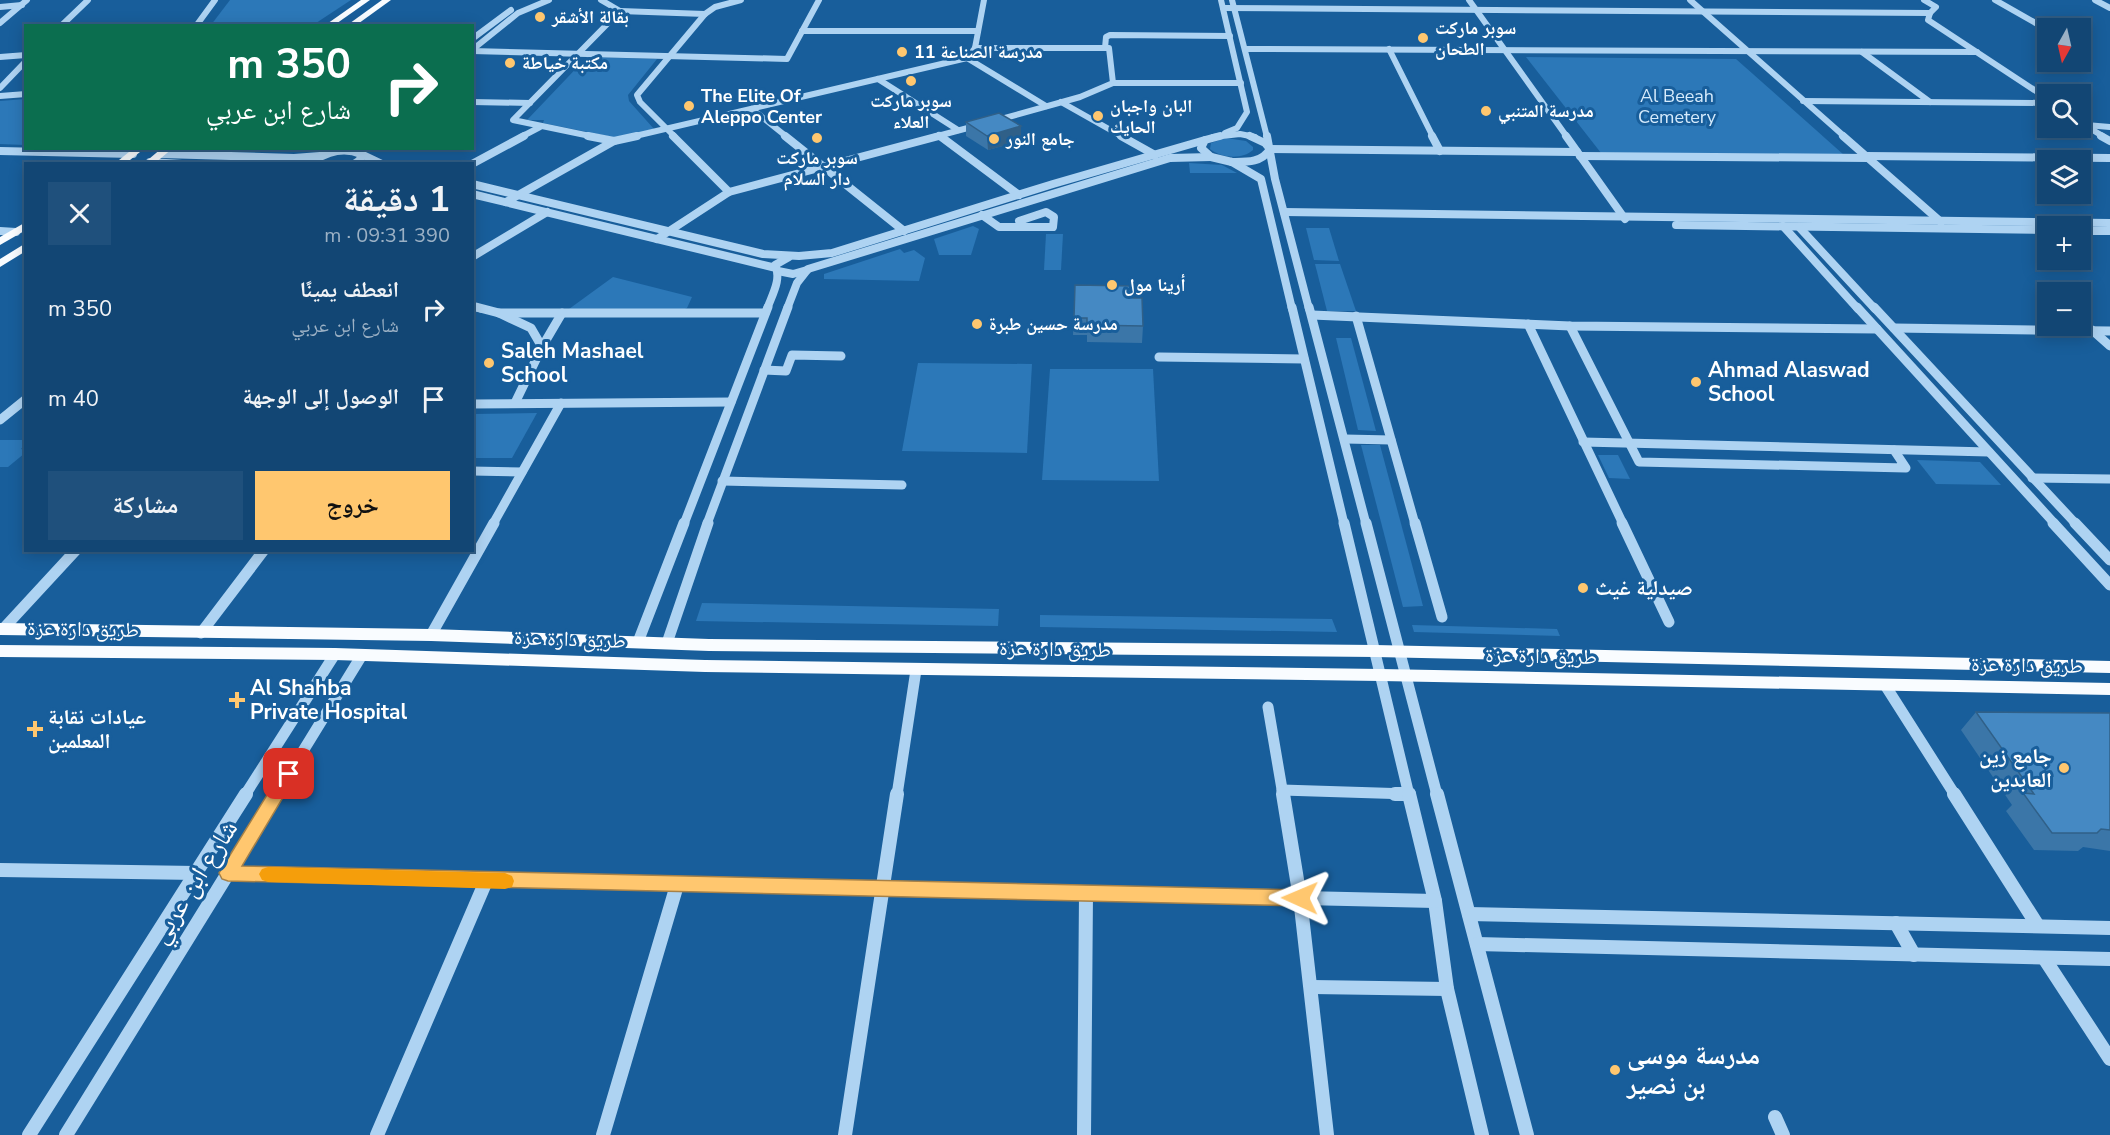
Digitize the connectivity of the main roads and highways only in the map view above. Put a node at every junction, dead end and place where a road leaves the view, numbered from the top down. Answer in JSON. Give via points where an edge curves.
{"nodes":[{"id":1,"x":366,"y":0,"type":"edge"},
{"id":2,"x":387,"y":0,"type":"edge"},
{"id":3,"x":330,"y":24,"type":"edge"},
{"id":4,"x":352,"y":24,"type":"edge"},
{"id":5,"x":137,"y":151,"type":"edge"},
{"id":6,"x":165,"y":151,"type":"edge"},
{"id":7,"x":120,"y":162,"type":"edge"},
{"id":8,"x":150,"y":162,"type":"edge"},
{"id":9,"x":24,"y":226,"type":"edge"},
{"id":10,"x":0,"y":242,"type":"edge"},
{"id":11,"x":24,"y":247,"type":"edge"},
{"id":12,"x":0,"y":264,"type":"edge"},
{"id":13,"x":2,"y":629,"type":"edge"},
{"id":14,"x":710,"y":645,"type":"junction"},
{"id":15,"x":0,"y":651,"type":"edge"},
{"id":16,"x":705,"y":666,"type":"junction"},
{"id":17,"x":2110,"y":667,"type":"edge"},
{"id":18,"x":2110,"y":689,"type":"edge"}],
"edges":[{"from":1,"to":3,"type":"main road"},
{"from":2,"to":4,"type":"main road"},
{"from":5,"to":7,"type":"main road"},
{"from":6,"to":8,"type":"main road"},
{"from":9,"to":10,"type":"main road"},
{"from":11,"to":12,"type":"main road"},
{"from":13,"to":14,"type":"main road","via":[[431,635]]},
{"from":14,"to":16,"type":"main road"},
{"from":14,"to":17,"type":"main road","via":[[1401,651]]},
{"from":15,"to":16,"type":"main road","name":"طريق دارة عزة","via":[[335,654]]},
{"from":16,"to":18,"type":"main road","name":"طريق دارة عزة"}]}
